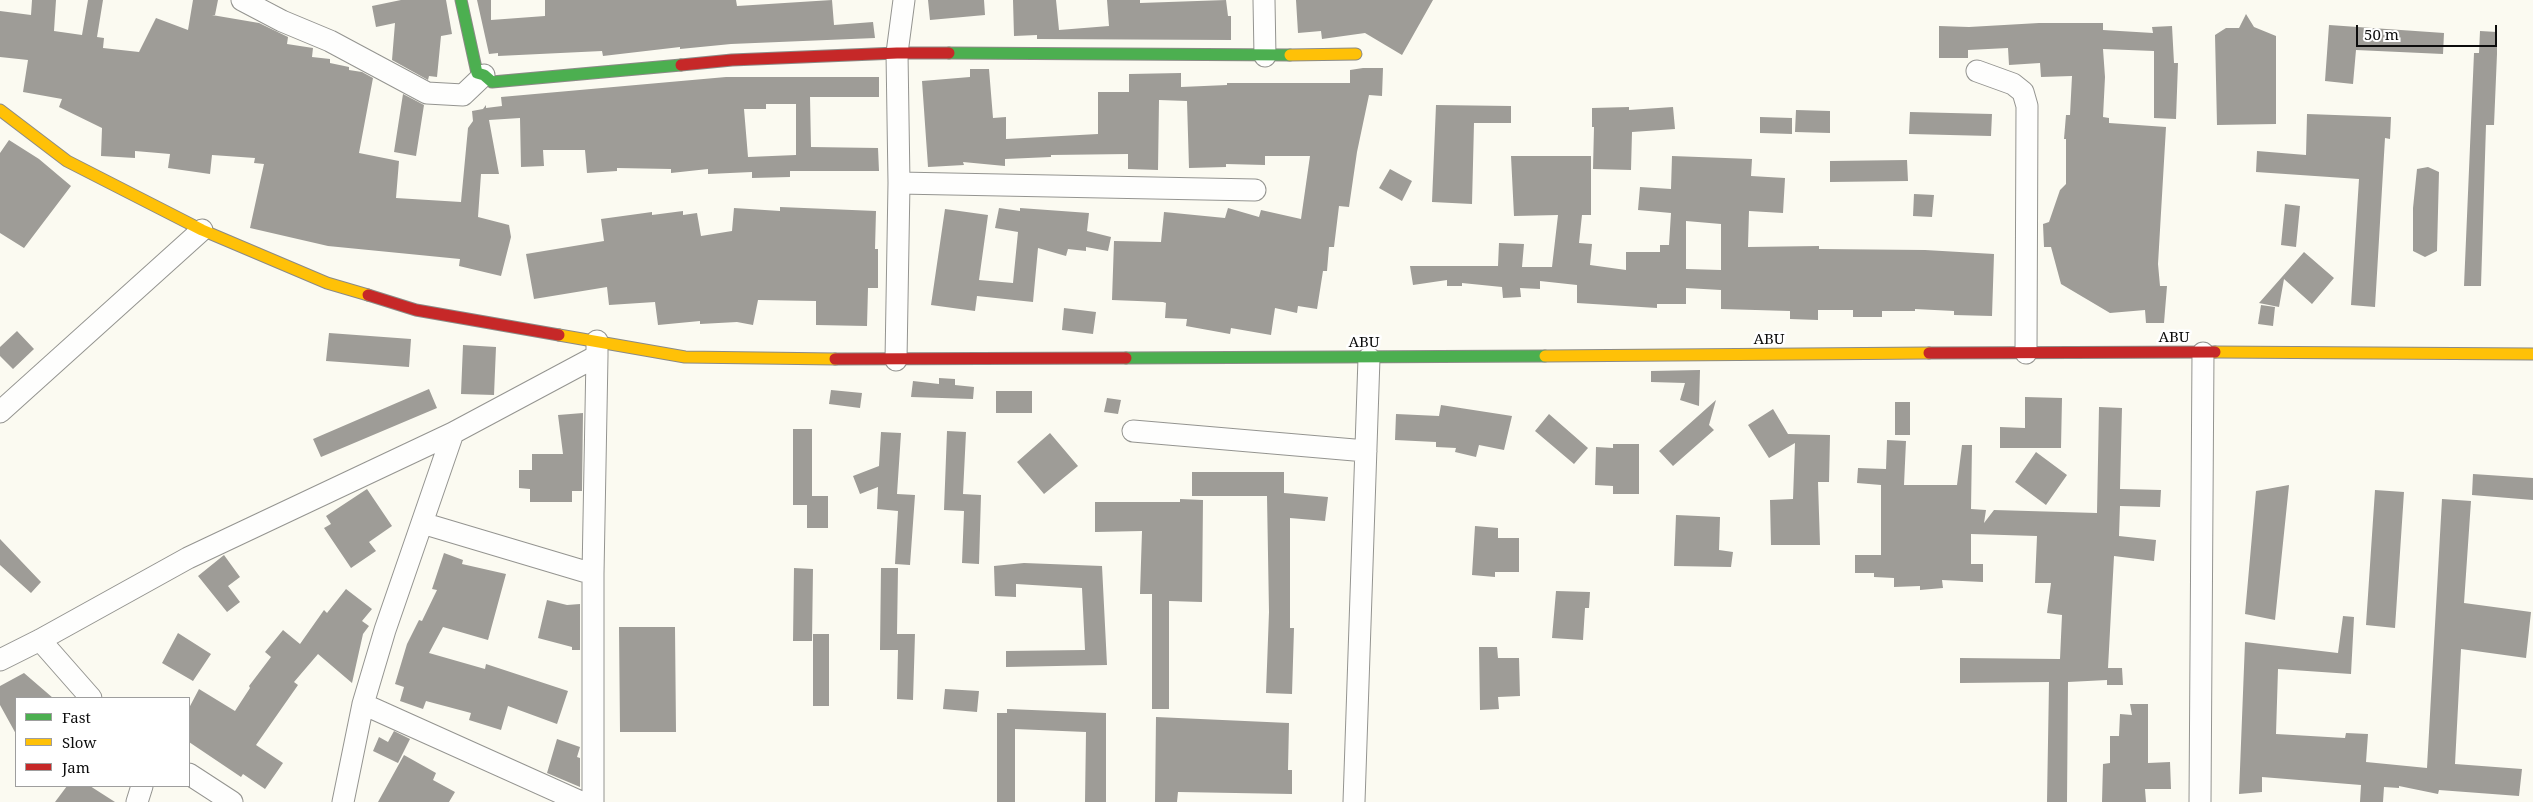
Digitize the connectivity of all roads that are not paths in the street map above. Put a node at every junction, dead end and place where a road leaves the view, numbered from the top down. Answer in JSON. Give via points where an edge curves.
{"nodes":[{"id":1,"x":461,"y":0,"type":"edge"},
{"id":2,"x":904,"y":0,"type":"edge"},
{"id":3,"x":1264,"y":0,"type":"edge"},
{"id":4,"x":245,"y":1,"type":"edge"},
{"id":5,"x":897,"y":53,"type":"junction"},
{"id":6,"x":1356,"y":54,"type":"dead end"},
{"id":7,"x":1265,"y":56,"type":"junction"},
{"id":8,"x":1977,"y":71,"type":"dead end"},
{"id":9,"x":484,"y":75,"type":"junction"},
{"id":10,"x":3,"y":119,"type":"edge"},
{"id":11,"x":899,"y":183,"type":"junction"},
{"id":12,"x":1255,"y":190,"type":"dead end"},
{"id":13,"x":202,"y":230,"type":"junction"},
{"id":14,"x":597,"y":348,"type":"junction"},
{"id":15,"x":2026,"y":353,"type":"junction"},
{"id":16,"x":2203,"y":353,"type":"junction"},
{"id":17,"x":2533,"y":354,"type":"edge"},
{"id":18,"x":1369,"y":358,"type":"junction"},
{"id":19,"x":896,"y":360,"type":"junction"},
{"id":20,"x":0,"y":412,"type":"edge"},
{"id":21,"x":1133,"y":431,"type":"dead end"},
{"id":22,"x":453,"y":433,"type":"junction"},
{"id":23,"x":1366,"y":451,"type":"junction"},
{"id":24,"x":422,"y":523,"type":"junction"},
{"id":25,"x":594,"y":574,"type":"junction"},
{"id":26,"x":40,"y":640,"type":"junction"},
{"id":27,"x":0,"y":660,"type":"edge"},
{"id":28,"x":91,"y":697,"type":"edge"},
{"id":29,"x":363,"y":704,"type":"junction"},
{"id":30,"x":190,"y":775,"type":"edge"},
{"id":31,"x":142,"y":787,"type":"edge"},
{"id":32,"x":137,"y":802,"type":"edge"},
{"id":33,"x":232,"y":802,"type":"edge"},
{"id":34,"x":343,"y":802,"type":"edge"},
{"id":35,"x":581,"y":802,"type":"edge"},
{"id":36,"x":593,"y":802,"type":"edge"},
{"id":37,"x":1354,"y":802,"type":"edge"},
{"id":38,"x":2200,"y":802,"type":"edge"}],
"edges":[{"from":1,"to":9,"type":"street","via":[[477,73]]},
{"from":2,"to":5,"type":"street"},
{"from":3,"to":7,"type":"street"},
{"from":4,"to":9,"type":"street","via":[[330,41],[427,93],[463,95]]},
{"from":5,"to":7,"type":"street"},
{"from":5,"to":9,"type":"street","via":[[732,60],[492,82]]},
{"from":5,"to":11,"type":"street"},
{"from":6,"to":7,"type":"street"},
{"from":8,"to":15,"type":"street","via":[[2013,84],[2023,92],[2027,106]]},
{"from":10,"to":13,"type":"street","name":"ABU","via":[[67,161]]},
{"from":11,"to":12,"type":"street"},
{"from":11,"to":19,"type":"street"},
{"from":13,"to":14,"type":"street","name":"ABU","via":[[327,283],[416,310]]},
{"from":13,"to":20,"type":"street"},
{"from":14,"to":19,"type":"street","name":"ABU","via":[[685,358]]},
{"from":14,"to":22,"type":"street"},
{"from":14,"to":25,"type":"street"},
{"from":15,"to":16,"type":"street","name":"ABU"},
{"from":15,"to":18,"type":"street","name":"ABU"},
{"from":16,"to":17,"type":"street","name":"ABU"},
{"from":16,"to":38,"type":"street"},
{"from":18,"to":19,"type":"street","name":"ABU"},
{"from":18,"to":23,"type":"street"},
{"from":21,"to":23,"type":"street"},
{"from":22,"to":24,"type":"street"},
{"from":22,"to":26,"type":"street","via":[[188,558]]},
{"from":23,"to":37,"type":"street"},
{"from":24,"to":25,"type":"street"},
{"from":24,"to":29,"type":"street"},
{"from":25,"to":36,"type":"street"},
{"from":26,"to":27,"type":"street"},
{"from":26,"to":28,"type":"street"},
{"from":29,"to":34,"type":"street"},
{"from":29,"to":35,"type":"street"},
{"from":30,"to":33,"type":"street"},
{"from":31,"to":32,"type":"street"}]}
